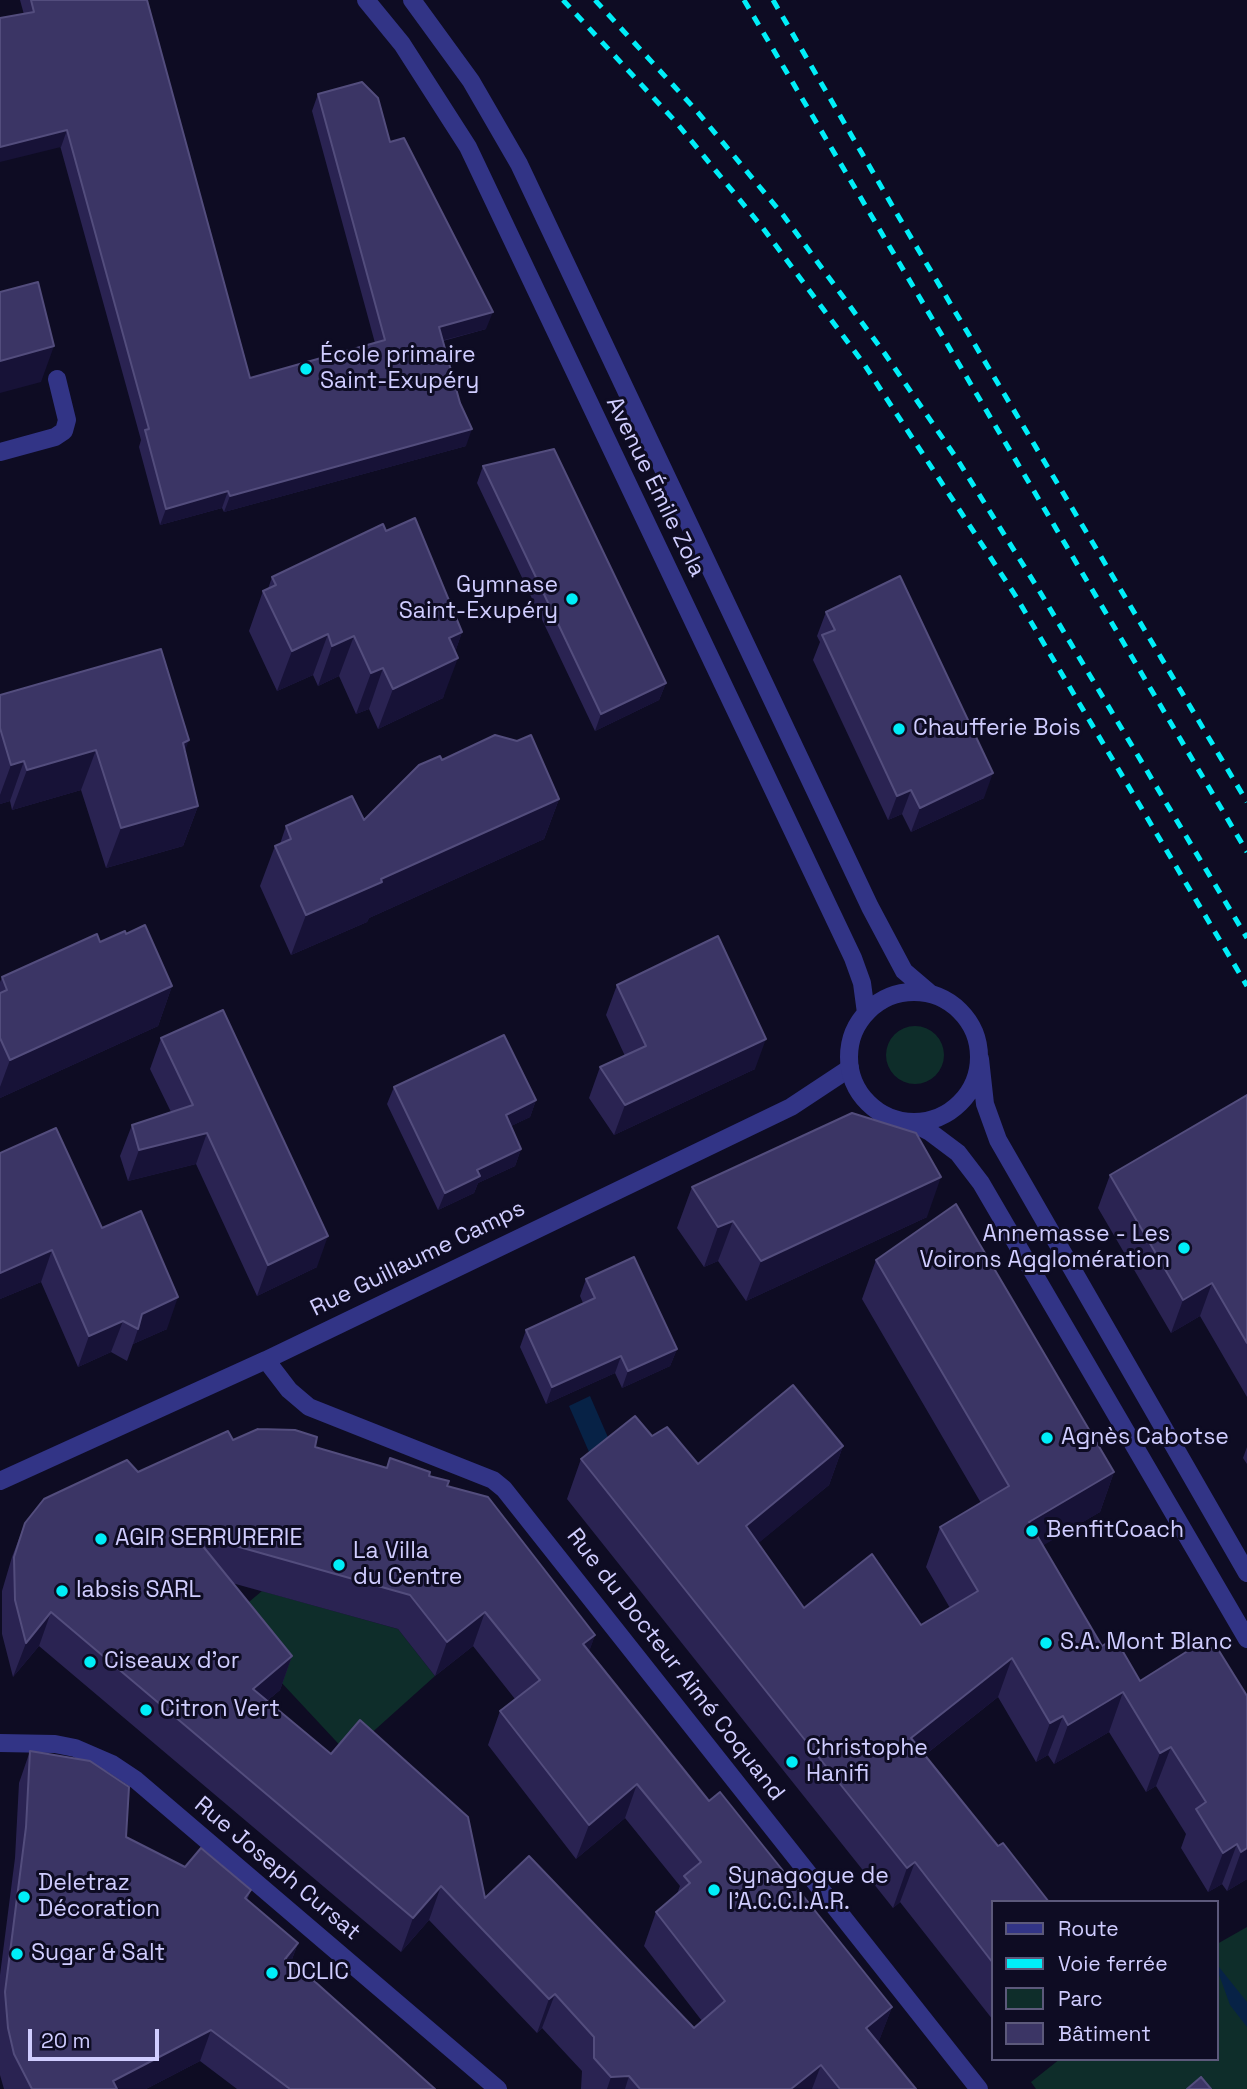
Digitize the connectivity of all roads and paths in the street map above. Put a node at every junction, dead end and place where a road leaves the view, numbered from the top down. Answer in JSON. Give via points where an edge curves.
{"nodes":[{"id":1,"x":366,"y":0,"type":"edge"},
{"id":2,"x":412,"y":0,"type":"edge"},
{"id":3,"x":57,"y":379,"type":"dead end"},
{"id":4,"x":0,"y":453,"type":"edge"},
{"id":5,"x":931,"y":994,"type":"junction"},
{"id":6,"x":866,"y":1013,"type":"junction"},
{"id":7,"x":979,"y":1059,"type":"junction"},
{"id":8,"x":850,"y":1068,"type":"junction"},
{"id":9,"x":910,"y":1122,"type":"junction"},
{"id":10,"x":266,"y":1360,"type":"junction"},
{"id":11,"x":0,"y":1481,"type":"edge"},
{"id":12,"x":1247,"y":1573,"type":"edge"},
{"id":13,"x":1247,"y":1639,"type":"edge"},
{"id":14,"x":0,"y":1743,"type":"edge"},
{"id":15,"x":498,"y":2089,"type":"edge"},
{"id":16,"x":979,"y":2089,"type":"edge"}],
"edges":[{"from":1,"to":6,"type":"street","name":"Avenue Émile Zola","via":[[402,44],[468,147],[853,958]]},
{"from":2,"to":5,"type":"street","name":"Avenue Émile Zola","via":[[471,81],[519,164],[870,907],[904,971]]},
{"from":3,"to":4,"type":"street","via":[[67,420],[64,431],[55,438]]},
{"from":5,"to":6,"type":"street","via":[[893,995]]},
{"from":5,"to":7,"type":"street","via":[[955,1006],[967,1020],[978,1043]]},
{"from":6,"to":8,"type":"street","via":[[852,1041]]},
{"from":7,"to":9,"type":"street","via":[[974,1082],[955,1108],[934,1119]]},
{"from":7,"to":12,"type":"street","via":[[985,1104],[998,1140]]},
{"from":8,"to":9,"type":"street","via":[[862,1094],[875,1108]]},
{"from":8,"to":10,"type":"street","name":"Rue Guillaume Camps","via":[[791,1107]]},
{"from":9,"to":13,"type":"street","via":[[958,1153],[981,1183]]},
{"from":10,"to":11,"type":"street","name":"Rue Guillaume Camps"},
{"from":10,"to":16,"type":"street","name":"Rue du Docteur Aimé Coquand","via":[[289,1390],[309,1406],[493,1480],[512,1497]]},
{"from":14,"to":15,"type":"street","name":"Rue Joseph Cursat","via":[[75,1748],[136,1780]]}]}
